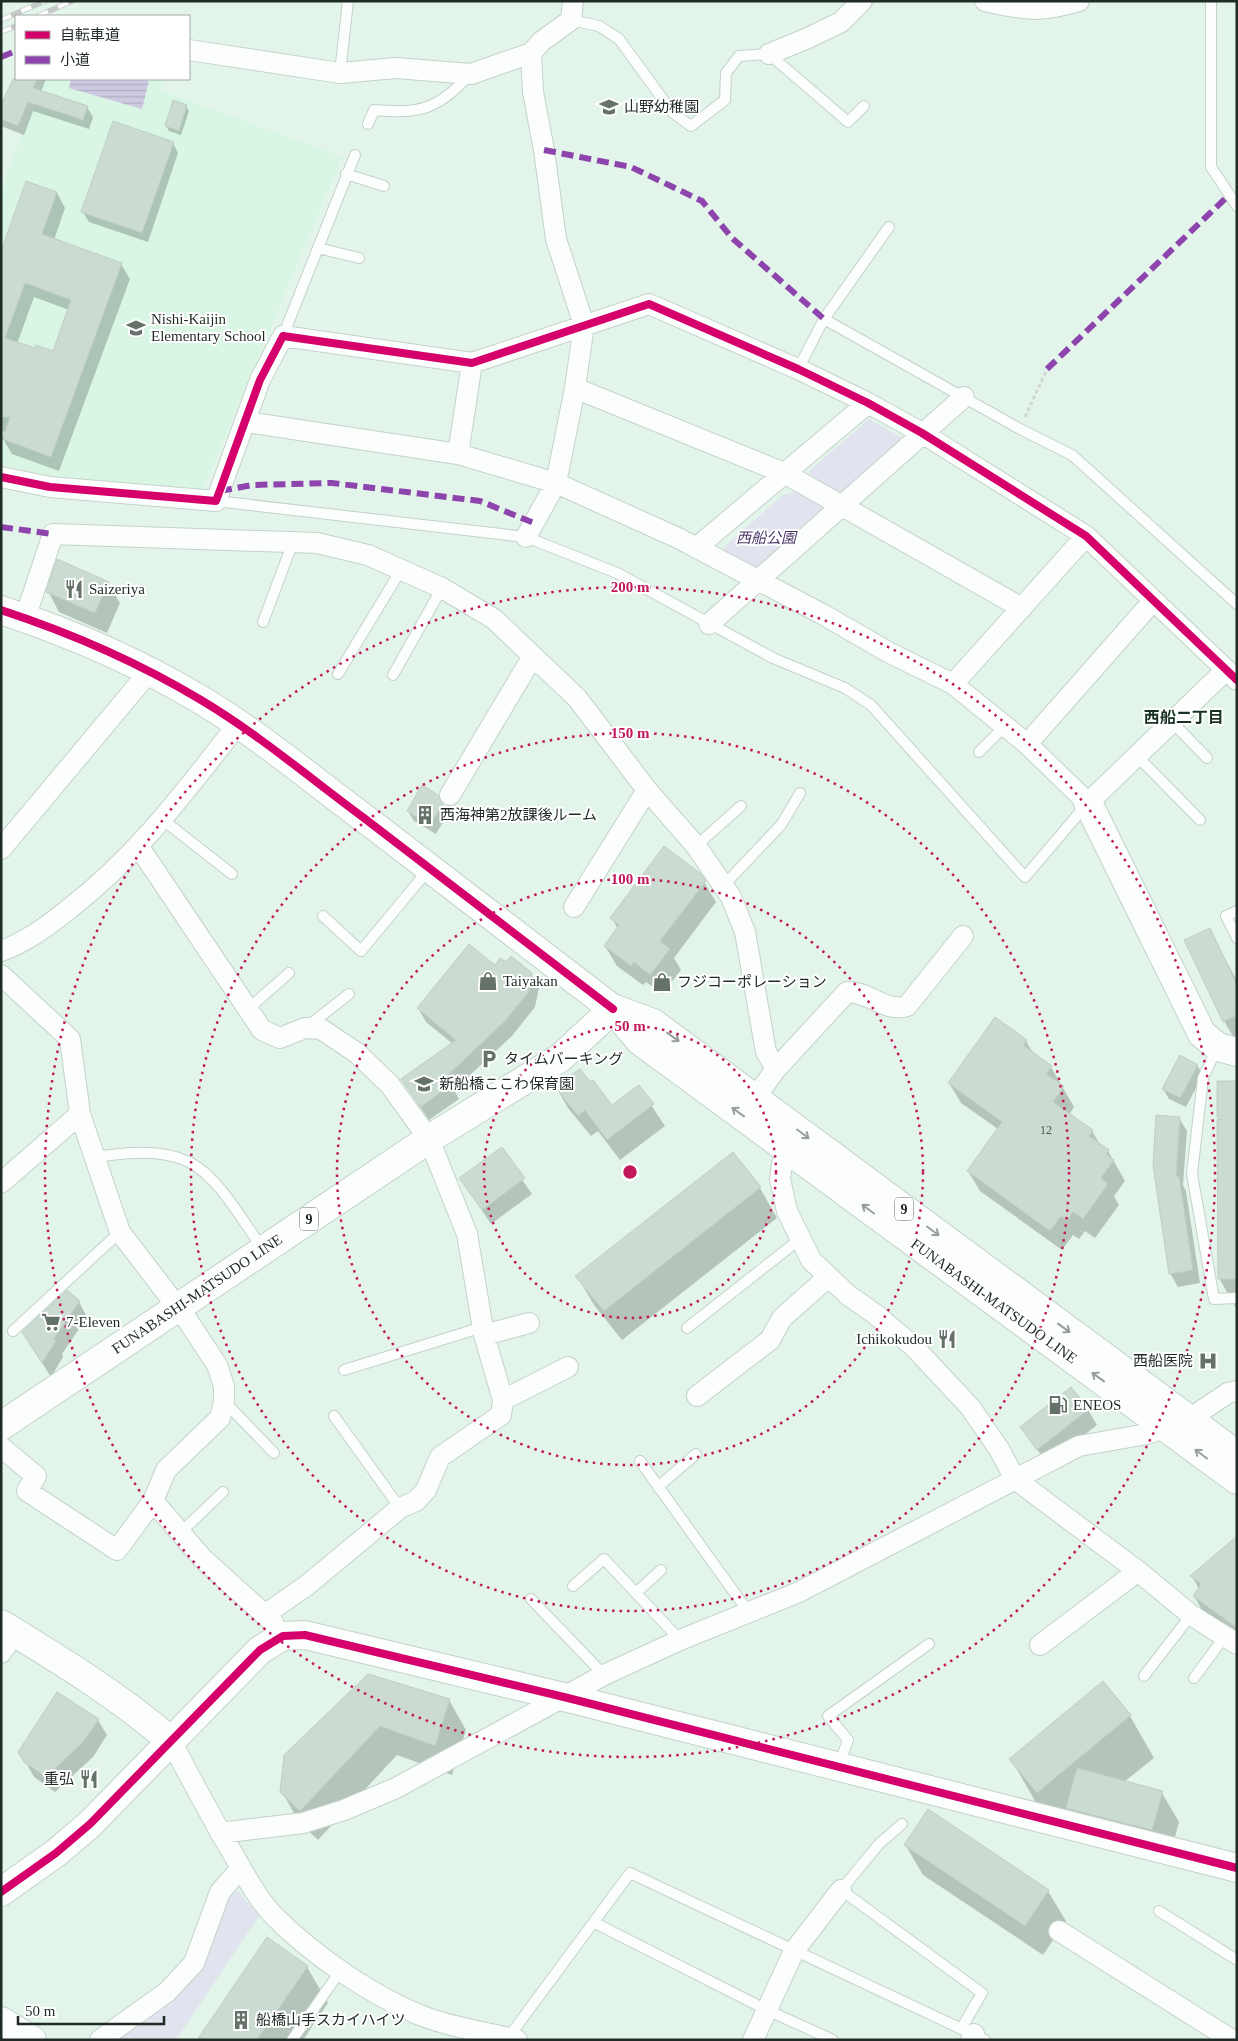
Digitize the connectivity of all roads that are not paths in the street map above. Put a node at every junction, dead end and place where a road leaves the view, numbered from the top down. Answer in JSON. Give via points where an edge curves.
{"nodes":[{"id":1,"x":348,"y":1,"type":"edge"},
{"id":2,"x":862,"y":1,"type":"edge"},
{"id":3,"x":985,"y":1,"type":"edge"},
{"id":4,"x":1079,"y":1,"type":"edge"},
{"id":5,"x":1212,"y":1,"type":"edge"},
{"id":6,"x":572,"y":11,"type":"edge"},
{"id":7,"x":190,"y":50,"type":"edge"},
{"id":8,"x":531,"y":53,"type":"junction"},
{"id":9,"x":769,"y":54,"type":"junction"},
{"id":10,"x":340,"y":73,"type":"junction"},
{"id":11,"x":471,"y":74,"type":"junction"},
{"id":12,"x":864,"y":106,"type":"dead end"},
{"id":13,"x":368,"y":124,"type":"dead end"},
{"id":14,"x":355,"y":155,"type":"dead end"},
{"id":15,"x":346,"y":174,"type":"junction"},
{"id":16,"x":384,"y":186,"type":"dead end"},
{"id":17,"x":1237,"y":206,"type":"edge"},
{"id":18,"x":889,"y":227,"type":"dead end"},
{"id":19,"x":318,"y":248,"type":"junction"},
{"id":20,"x":359,"y":258,"type":"dead end"},
{"id":21,"x":824,"y":319,"type":"junction"},
{"id":22,"x":584,"y":325,"type":"junction"},
{"id":23,"x":283,"y":336,"type":"junction"},
{"id":24,"x":472,"y":363,"type":"junction"},
{"id":25,"x":798,"y":369,"type":"junction"},
{"id":26,"x":576,"y":388,"type":"junction"},
{"id":27,"x":964,"y":397,"type":"junction"},
{"id":28,"x":868,"y":403,"type":"junction"},
{"id":29,"x":246,"y":422,"type":"junction"},
{"id":30,"x":922,"y":433,"type":"junction"},
{"id":31,"x":458,"y":454,"type":"junction"},
{"id":32,"x":784,"y":473,"type":"junction"},
{"id":33,"x":1,"y":477,"type":"edge"},
{"id":34,"x":556,"y":484,"type":"junction"},
{"id":35,"x":216,"y":500,"type":"junction"},
{"id":36,"x":842,"y":505,"type":"junction"},
{"id":37,"x":1086,"y":536,"type":"junction"},
{"id":38,"x":526,"y":537,"type":"junction"},
{"id":39,"x":293,"y":542,"type":"junction"},
{"id":40,"x":696,"y":548,"type":"junction"},
{"id":41,"x":401,"y":570,"type":"junction"},
{"id":42,"x":758,"y":580,"type":"junction"},
{"id":43,"x":442,"y":588,"type":"junction"},
{"id":44,"x":1153,"y":601,"type":"junction"},
{"id":45,"x":1237,"y":604,"type":"edge"},
{"id":46,"x":1022,"y":608,"type":"junction"},
{"id":47,"x":13,"y":614,"type":"edge"},
{"id":48,"x":263,"y":622,"type":"dead end"},
{"id":49,"x":709,"y":624,"type":"junction"},
{"id":50,"x":533,"y":656,"type":"junction"},
{"id":51,"x":149,"y":672,"type":"junction"},
{"id":52,"x":338,"y":674,"type":"dead end"},
{"id":53,"x":393,"y":675,"type":"dead end"},
{"id":54,"x":1232,"y":675,"type":"edge"},
{"id":55,"x":953,"y":684,"type":"junction"},
{"id":56,"x":1172,"y":722,"type":"junction"},
{"id":57,"x":238,"y":724,"type":"junction"},
{"id":58,"x":1005,"y":726,"type":"junction"},
{"id":59,"x":1027,"y":744,"type":"junction"},
{"id":60,"x":978,"y":752,"type":"dead end"},
{"id":61,"x":1137,"y":756,"type":"junction"},
{"id":62,"x":1207,"y":758,"type":"dead end"},
{"id":63,"x":647,"y":790,"type":"junction"},
{"id":64,"x":800,"y":793,"type":"dead end"},
{"id":65,"x":450,"y":795,"type":"dead end"},
{"id":66,"x":1088,"y":803,"type":"junction"},
{"id":67,"x":740,"y":806,"type":"dead end"},
{"id":68,"x":163,"y":820,"type":"junction"},
{"id":69,"x":1200,"y":820,"type":"dead end"},
{"id":70,"x":696,"y":846,"type":"junction"},
{"id":71,"x":139,"y":847,"type":"junction"},
{"id":72,"x":1,"y":849,"type":"edge"},
{"id":73,"x":430,"y":868,"type":"junction"},
{"id":74,"x":232,"y":874,"type":"dead end"},
{"id":75,"x":724,"y":885,"type":"junction"},
{"id":76,"x":574,"y":907,"type":"dead end"},
{"id":77,"x":1237,"y":911,"type":"edge"},
{"id":78,"x":323,"y":916,"type":"dead end"},
{"id":79,"x":963,"y":936,"type":"dead end"},
{"id":80,"x":1237,"y":938,"type":"edge"},
{"id":81,"x":1,"y":951,"type":"edge"},
{"id":82,"x":289,"y":973,"type":"dead end"},
{"id":83,"x":1,"y":975,"type":"edge"},
{"id":84,"x":349,"y":994,"type":"dead end"},
{"id":85,"x":248,"y":1009,"type":"junction"},
{"id":86,"x":613,"y":1009,"type":"junction"},
{"id":87,"x":305,"y":1028,"type":"junction"},
{"id":88,"x":1227,"y":1049,"type":"edge"},
{"id":89,"x":776,"y":1069,"type":"junction"},
{"id":90,"x":755,"y":1098,"type":"junction"},
{"id":91,"x":80,"y":1114,"type":"junction"},
{"id":92,"x":429,"y":1139,"type":"junction"},
{"id":93,"x":791,"y":1152,"type":"junction"},
{"id":94,"x":94,"y":1157,"type":"junction"},
{"id":95,"x":1,"y":1182,"type":"edge"},
{"id":96,"x":120,"y":1232,"type":"junction"},
{"id":97,"x":800,"y":1239,"type":"junction"},
{"id":98,"x":263,"y":1249,"type":"junction"},
{"id":99,"x":828,"y":1278,"type":"junction"},
{"id":100,"x":1237,"y":1298,"type":"edge"},
{"id":101,"x":178,"y":1307,"type":"junction"},
{"id":102,"x":529,"y":1323,"type":"dead end"},
{"id":103,"x":687,"y":1328,"type":"dead end"},
{"id":104,"x":13,"y":1331,"type":"dead end"},
{"id":105,"x":484,"y":1331,"type":"junction"},
{"id":106,"x":568,"y":1367,"type":"dead end"},
{"id":107,"x":344,"y":1370,"type":"dead end"},
{"id":108,"x":1237,"y":1392,"type":"edge"},
{"id":109,"x":697,"y":1396,"type":"dead end"},
{"id":110,"x":503,"y":1400,"type":"junction"},
{"id":111,"x":224,"y":1402,"type":"junction"},
{"id":112,"x":334,"y":1416,"type":"dead end"},
{"id":113,"x":1177,"y":1423,"type":"junction"},
{"id":114,"x":1,"y":1426,"type":"edge"},
{"id":115,"x":1,"y":1447,"type":"edge"},
{"id":116,"x":274,"y":1452,"type":"dead end"},
{"id":117,"x":696,"y":1454,"type":"dead end"},
{"id":118,"x":1237,"y":1455,"type":"edge"},
{"id":119,"x":640,"y":1461,"type":"dead end"},
{"id":120,"x":1015,"y":1479,"type":"junction"},
{"id":121,"x":1237,"y":1480,"type":"edge"},
{"id":122,"x":658,"y":1487,"type":"junction"},
{"id":123,"x":223,"y":1492,"type":"dead end"},
{"id":124,"x":153,"y":1501,"type":"junction"},
{"id":125,"x":400,"y":1508,"type":"junction"},
{"id":126,"x":180,"y":1533,"type":"junction"},
{"id":127,"x":661,"y":1570,"type":"dead end"},
{"id":128,"x":1138,"y":1571,"type":"junction"},
{"id":129,"x":573,"y":1586,"type":"dead end"},
{"id":130,"x":636,"y":1594,"type":"junction"},
{"id":131,"x":532,"y":1599,"type":"dead end"},
{"id":132,"x":749,"y":1613,"type":"junction"},
{"id":133,"x":264,"y":1615,"type":"junction"},
{"id":134,"x":1191,"y":1615,"type":"junction"},
{"id":135,"x":283,"y":1636,"type":"junction"},
{"id":136,"x":6,"y":1637,"type":"edge"},
{"id":137,"x":680,"y":1640,"type":"junction"},
{"id":138,"x":1231,"y":1640,"type":"edge"},
{"id":139,"x":929,"y":1644,"type":"dead end"},
{"id":140,"x":1040,"y":1646,"type":"dead end"},
{"id":141,"x":604,"y":1675,"type":"junction"},
{"id":142,"x":1144,"y":1676,"type":"dead end"},
{"id":143,"x":1194,"y":1678,"type":"dead end"},
{"id":144,"x":564,"y":1698,"type":"junction"},
{"id":145,"x":171,"y":1741,"type":"junction"},
{"id":146,"x":838,"y":1767,"type":"junction"},
{"id":147,"x":902,"y":1824,"type":"dead end"},
{"id":148,"x":220,"y":1833,"type":"junction"},
{"id":149,"x":241,"y":1868,"type":"junction"},
{"id":150,"x":1237,"y":1868,"type":"edge"},
{"id":151,"x":841,"y":1890,"type":"junction"},
{"id":152,"x":1,"y":1892,"type":"edge"},
{"id":153,"x":1159,"y":1911,"type":"dead end"},
{"id":154,"x":595,"y":1923,"type":"junction"},
{"id":155,"x":1059,"y":1930,"type":"dead end"},
{"id":156,"x":794,"y":1951,"type":"junction"},
{"id":157,"x":1237,"y":1960,"type":"edge"},
{"id":158,"x":342,"y":1970,"type":"junction"},
{"id":159,"x":767,"y":2010,"type":"junction"},
{"id":160,"x":1,"y":2022,"type":"edge"},
{"id":161,"x":973,"y":2036,"type":"edge"},
{"id":162,"x":513,"y":2039,"type":"edge"},
{"id":163,"x":32,"y":2040,"type":"edge"},
{"id":164,"x":100,"y":2040,"type":"edge"},
{"id":165,"x":292,"y":2040,"type":"edge"},
{"id":166,"x":753,"y":2040,"type":"edge"},
{"id":167,"x":833,"y":2040,"type":"edge"},
{"id":168,"x":1232,"y":2040,"type":"edge"}],
"edges":[{"from":1,"to":10,"type":"lane"},
{"from":2,"to":9,"type":"street","via":[[841,22]]},
{"from":3,"to":4,"type":"street","via":[[1024,10],[1056,8]]},
{"from":5,"to":17,"type":"lane","via":[[1211,167]]},
{"from":6,"to":8,"type":"street"},
{"from":6,"to":9,"type":"lane","via":[[619,40],[672,112],[691,126],[725,100],[726,73],[739,56]]},
{"from":7,"to":10,"type":"street"},
{"from":8,"to":11,"type":"street"},
{"from":8,"to":22,"type":"street","via":[[533,92],[556,238]]},
{"from":9,"to":12,"type":"lane","via":[[848,122]]},
{"from":10,"to":11,"type":"street","via":[[396,68]]},
{"from":11,"to":13,"type":"lane","via":[[448,97],[425,109],[401,112],[374,110]]},
{"from":14,"to":15,"type":"lane"},
{"from":15,"to":16,"type":"lane"},
{"from":15,"to":19,"type":"lane"},
{"from":18,"to":21,"type":"lane"},
{"from":19,"to":20,"type":"lane"},
{"from":19,"to":23,"type":"lane"},
{"from":21,"to":25,"type":"lane"},
{"from":21,"to":27,"type":"lane"},
{"from":22,"to":24,"type":"street"},
{"from":22,"to":25,"type":"street","via":[[649,304]]},
{"from":22,"to":26,"type":"street"},
{"from":23,"to":24,"type":"street"},
{"from":23,"to":29,"type":"street","via":[[260,380]]},
{"from":24,"to":31,"type":"street"},
{"from":25,"to":28,"type":"street"},
{"from":26,"to":32,"type":"street"},
{"from":26,"to":34,"type":"street"},
{"from":27,"to":30,"type":"street"},
{"from":27,"to":45,"type":"lane","via":[[1072,455]]},
{"from":28,"to":30,"type":"street"},
{"from":28,"to":32,"type":"street"},
{"from":29,"to":31,"type":"street"},
{"from":29,"to":35,"type":"street"},
{"from":30,"to":36,"type":"street"},
{"from":30,"to":37,"type":"street"},
{"from":31,"to":34,"type":"street"},
{"from":32,"to":36,"type":"street"},
{"from":32,"to":40,"type":"street"},
{"from":33,"to":35,"type":"street","via":[[50,487]]},
{"from":34,"to":38,"type":"street"},
{"from":34,"to":40,"type":"street"},
{"from":35,"to":38,"type":"lane"},
{"from":36,"to":42,"type":"street"},
{"from":36,"to":46,"type":"street"},
{"from":37,"to":44,"type":"street"},
{"from":37,"to":46,"type":"street"},
{"from":38,"to":49,"type":"lane","via":[[617,573]]},
{"from":39,"to":41,"type":"street","via":[[347,548]]},
{"from":39,"to":47,"type":"street","via":[[53,534]]},
{"from":39,"to":48,"type":"lane"},
{"from":40,"to":42,"type":"street"},
{"from":41,"to":43,"type":"street"},
{"from":41,"to":52,"type":"lane"},
{"from":42,"to":49,"type":"street"},
{"from":42,"to":55,"type":"street"},
{"from":43,"to":50,"type":"street","via":[[494,619]]},
{"from":43,"to":53,"type":"lane"},
{"from":44,"to":54,"type":"street"},
{"from":44,"to":59,"type":"street"},
{"from":46,"to":55,"type":"street"},
{"from":47,"to":51,"type":"street","via":[[68,633]]},
{"from":49,"to":66,"type":"lane","via":[[773,658],[844,688],[871,705],[1024,877]]},
{"from":50,"to":63,"type":"street","via":[[577,698]]},
{"from":50,"to":65,"type":"street"},
{"from":51,"to":57,"type":"street"},
{"from":51,"to":72,"type":"street"},
{"from":54,"to":56,"type":"street"},
{"from":55,"to":58,"type":"street"},
{"from":56,"to":61,"type":"street"},
{"from":56,"to":62,"type":"lane"},
{"from":57,"to":68,"type":"street"},
{"from":57,"to":73,"type":"street"},
{"from":58,"to":59,"type":"street"},
{"from":58,"to":60,"type":"lane"},
{"from":59,"to":66,"type":"street"},
{"from":61,"to":66,"type":"street"},
{"from":61,"to":69,"type":"lane"},
{"from":63,"to":70,"type":"street"},
{"from":63,"to":76,"type":"street"},
{"from":64,"to":75,"type":"lane","via":[[781,825]]},
{"from":66,"to":88,"type":"street","via":[[1202,1034]]},
{"from":67,"to":70,"type":"lane"},
{"from":68,"to":71,"type":"street"},
{"from":68,"to":74,"type":"lane"},
{"from":70,"to":75,"type":"street"},
{"from":71,"to":81,"type":"street","via":[[46,928],[21,944]]},
{"from":71,"to":85,"type":"street"},
{"from":73,"to":78,"type":"lane","via":[[361,952]]},
{"from":73,"to":86,"type":"street"},
{"from":75,"to":89,"type":"street","via":[[744,932],[766,1052]]},
{"from":77,"to":80,"type":"lane","via":[[1226,916]]},
{"from":79,"to":89,"type":"street","via":[[907,1006],[888,1007],[858,991],[847,992]]},
{"from":82,"to":85,"type":"lane"},
{"from":83,"to":91,"type":"street","via":[[70,1038]]},
{"from":84,"to":87,"type":"lane"},
{"from":85,"to":87,"type":"street","via":[[262,1030],[280,1038]]},
{"from":86,"to":90,"type":"street","name":"FUNABASHI-MATSUDO LINE","number":"9","one_way":true,"via":[[653,1023]]},
{"from":86,"to":92,"type":"street","name":"FUNABASHI-MATSUDO LINE","number":"9","via":[[560,1058]]},
{"from":93,"to":86,"type":"street","name":"FUNABASHI-MATSUDO LINE","number":"9","one_way":true,"via":[[640,1041]]},
{"from":87,"to":92,"type":"street","via":[[321,1029],[357,1053],[390,1085]]},
{"from":88,"to":100,"type":"lane","via":[[1203,1078],[1192,1174],[1214,1299]]},
{"from":89,"to":90,"type":"street"},
{"from":90,"to":113,"type":"street","name":"FUNABASHI-MATSUDO LINE","number":"9","one_way":true},
{"from":91,"to":94,"type":"street"},
{"from":91,"to":95,"type":"street"},
{"from":92,"to":98,"type":"street","name":"FUNABASHI-MATSUDO LINE","number":"9"},
{"from":92,"to":105,"type":"street","via":[[467,1234]]},
{"from":93,"to":97,"type":"street","via":[[782,1164],[780,1179],[787,1211]]},
{"from":113,"to":93,"type":"street","name":"FUNABASHI-MATSUDO LINE","number":"9","one_way":true},
{"from":94,"to":96,"type":"street"},
{"from":94,"to":98,"type":"lane","via":[[161,1154],[189,1162],[214,1181]]},
{"from":96,"to":101,"type":"street"},
{"from":96,"to":104,"type":"lane"},
{"from":97,"to":99,"type":"street","via":[[811,1260]]},
{"from":97,"to":103,"type":"lane"},
{"from":98,"to":101,"type":"street","name":"FUNABASHI-MATSUDO LINE","number":"9"},
{"from":99,"to":109,"type":"street","via":[[782,1318],[770,1340]]},
{"from":99,"to":120,"type":"street","via":[[914,1347],[970,1407]]},
{"from":101,"to":111,"type":"street","via":[[217,1365],[224,1386]]},
{"from":101,"to":114,"type":"street","name":"FUNABASHI-MATSUDO LINE","number":"9"},
{"from":102,"to":105,"type":"street"},
{"from":105,"to":107,"type":"lane"},
{"from":105,"to":110,"type":"street"},
{"from":106,"to":110,"type":"street"},
{"from":108,"to":113,"type":"street","via":[[1228,1393]]},
{"from":110,"to":125,"type":"street","via":[[501,1414],[440,1457],[426,1490],[416,1502]]},
{"from":111,"to":116,"type":"lane"},
{"from":111,"to":124,"type":"street","via":[[220,1418],[166,1470]]},
{"from":112,"to":125,"type":"lane"},
{"from":113,"to":118,"type":"street","name":"FUNABASHI-MATSUDO LINE","number":"9"},
{"from":113,"to":120,"type":"street","via":[[1147,1434],[1079,1446]]},
{"from":121,"to":113,"type":"street","name":"FUNABASHI-MATSUDO LINE","number":"9","one_way":true},
{"from":115,"to":124,"type":"street","via":[[36,1476],[27,1491],[117,1550]]},
{"from":117,"to":122,"type":"lane"},
{"from":119,"to":122,"type":"lane"},
{"from":120,"to":128,"type":"street"},
{"from":120,"to":132,"type":"street","via":[[808,1588]]},
{"from":122,"to":132,"type":"lane"},
{"from":123,"to":126,"type":"lane"},
{"from":124,"to":126,"type":"street"},
{"from":125,"to":133,"type":"street","via":[[306,1586]]},
{"from":126,"to":133,"type":"street","via":[[202,1559]]},
{"from":127,"to":130,"type":"lane"},
{"from":128,"to":134,"type":"street"},
{"from":128,"to":140,"type":"street"},
{"from":129,"to":130,"type":"lane","via":[[604,1559]]},
{"from":130,"to":137,"type":"lane"},
{"from":131,"to":141,"type":"lane"},
{"from":132,"to":137,"type":"street"},
{"from":133,"to":135,"type":"street","via":[[278,1626]]},
{"from":134,"to":138,"type":"street"},
{"from":134,"to":142,"type":"lane"},
{"from":135,"to":144,"type":"street","via":[[304,1635]]},
{"from":135,"to":145,"type":"street","via":[[260,1650]]},
{"from":136,"to":145,"type":"street","via":[[112,1694],[140,1713]]},
{"from":137,"to":141,"type":"street"},
{"from":138,"to":143,"type":"lane"},
{"from":139,"to":146,"type":"lane","via":[[828,1716],[848,1740]]},
{"from":141,"to":144,"type":"street"},
{"from":144,"to":146,"type":"street"},
{"from":144,"to":148,"type":"street","via":[[396,1788],[344,1810],[303,1823]]},
{"from":145,"to":148,"type":"street"},
{"from":145,"to":152,"type":"street","via":[[90,1824]]},
{"from":146,"to":150,"type":"street"},
{"from":147,"to":151,"type":"lane","via":[[879,1844]]},
{"from":148,"to":149,"type":"street"},
{"from":149,"to":158,"type":"street","via":[[272,1914]]},
{"from":149,"to":164,"type":"street","via":[[220,1892],[194,1963],[167,1992]]},
{"from":151,"to":156,"type":"street"},
{"from":151,"to":161,"type":"lane","via":[[982,1994]]},
{"from":153,"to":157,"type":"lane"},
{"from":154,"to":156,"type":"lane","via":[[630,1873]]},
{"from":154,"to":159,"type":"lane"},
{"from":154,"to":162,"type":"lane"},
{"from":155,"to":168,"type":"street"},
{"from":156,"to":159,"type":"street"},
{"from":156,"to":161,"type":"lane"},
{"from":158,"to":162,"type":"street","via":[[386,1998],[423,2016]]},
{"from":158,"to":165,"type":"lane"},
{"from":159,"to":166,"type":"street"},
{"from":159,"to":167,"type":"lane"},
{"from":160,"to":163,"type":"street"}]}
